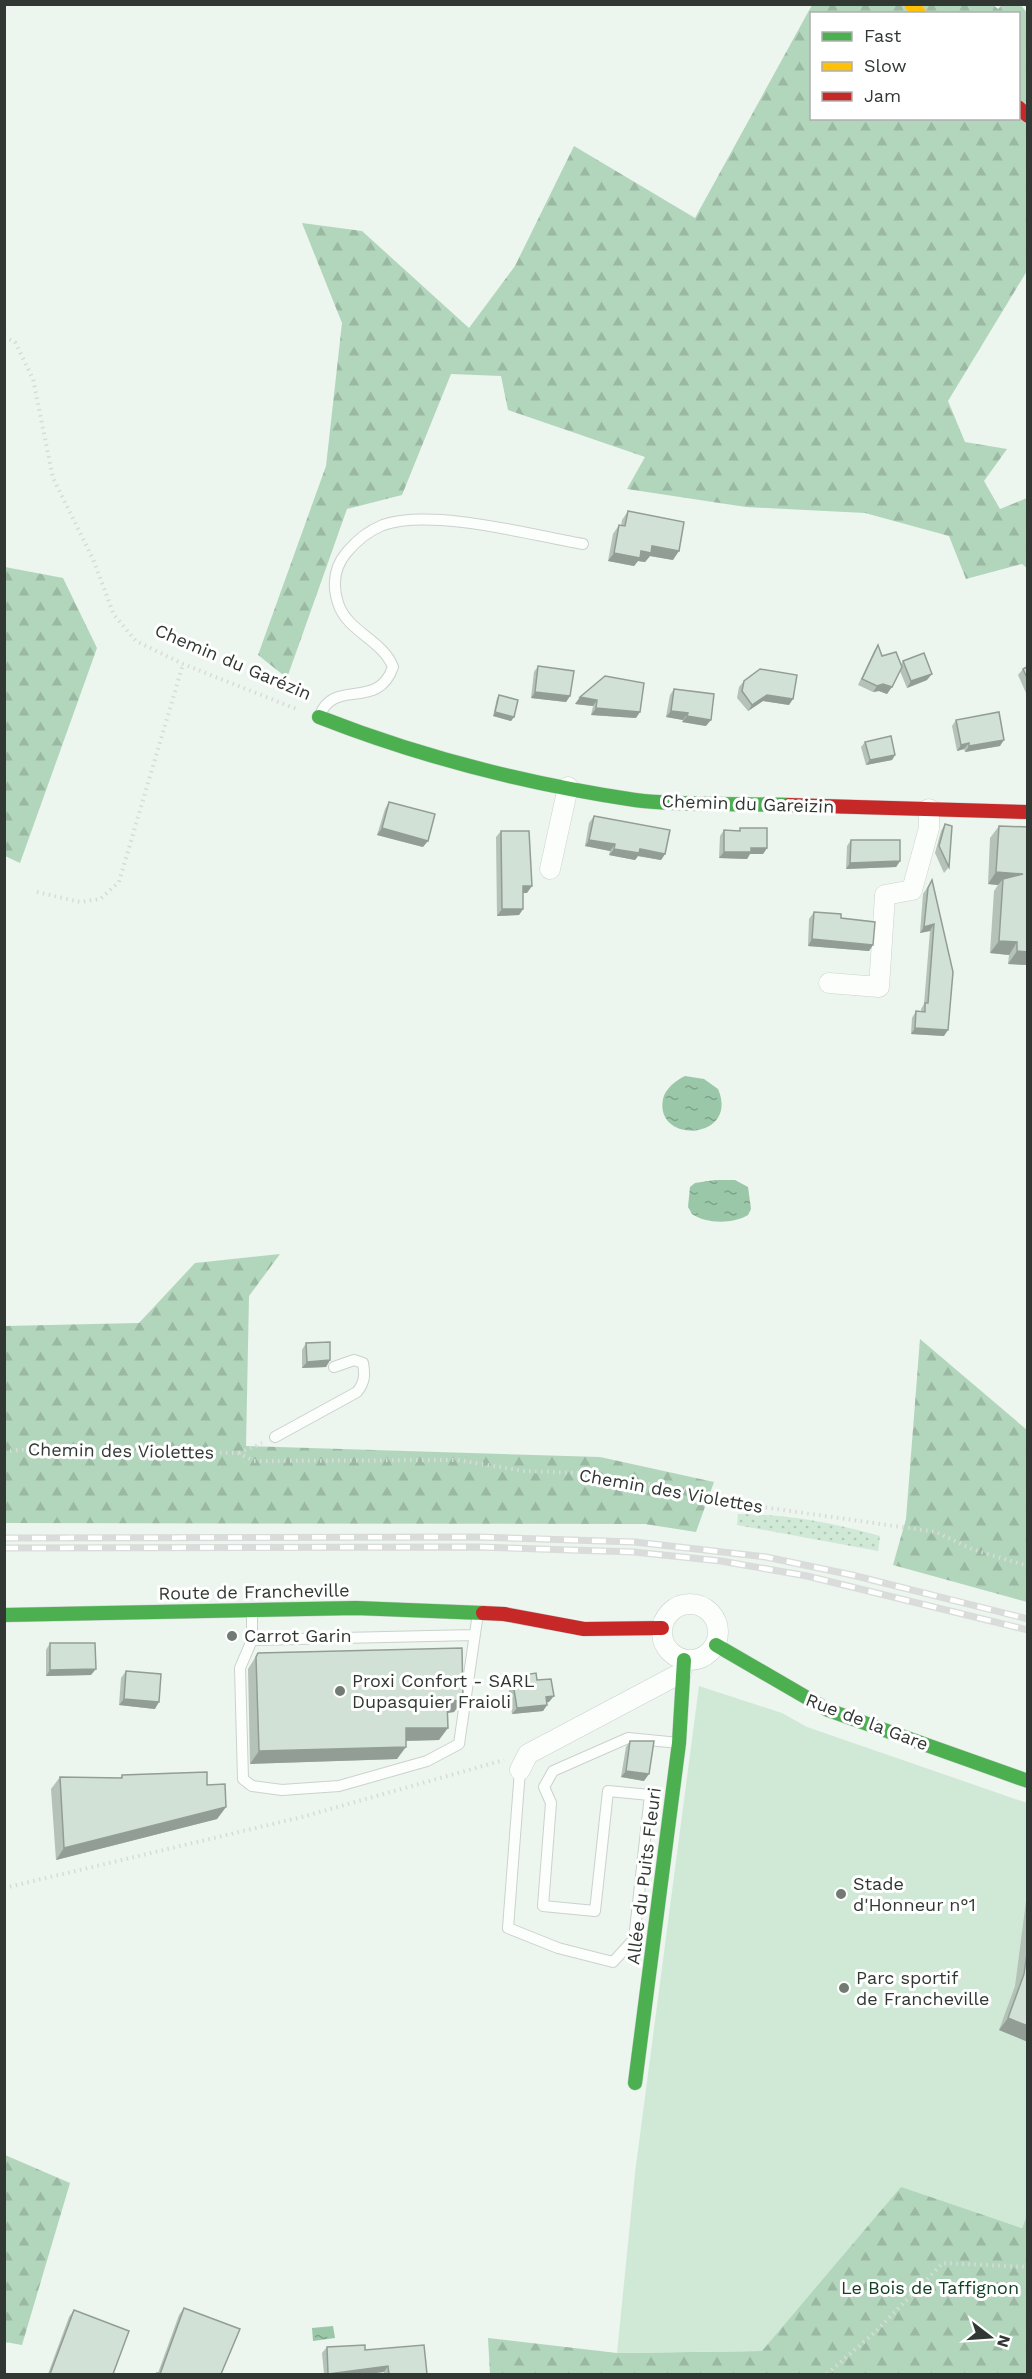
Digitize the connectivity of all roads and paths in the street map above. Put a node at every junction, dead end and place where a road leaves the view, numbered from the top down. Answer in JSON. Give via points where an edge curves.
{"nodes":[{"id":1,"x":4,"y":337,"type":"edge"},
{"id":2,"x":583,"y":544,"type":"dead end"},
{"id":3,"x":183,"y":664,"type":"junction"},
{"id":4,"x":319,"y":717,"type":"junction"},
{"id":5,"x":500,"y":775,"type":"joint"},
{"id":6,"x":568,"y":788,"type":"junction"},
{"id":7,"x":929,"y":809,"type":"junction"},
{"id":8,"x":1028,"y":812,"type":"edge"},
{"id":9,"x":550,"y":870,"type":"dead end"},
{"id":10,"x":37,"y":892,"type":"dead end"},
{"id":11,"x":829,"y":983,"type":"dead end"},
{"id":12,"x":334,"y":1367,"type":"dead end"},
{"id":13,"x":275,"y":1437,"type":"joint"},
{"id":14,"x":4,"y":1451,"type":"edge"},
{"id":15,"x":238,"y":1453,"type":"junction"},
{"id":16,"x":1028,"y":1566,"type":"edge"},
{"id":17,"x":252,"y":1610,"type":"junction"},
{"id":18,"x":478,"y":1613,"type":"junction"},
{"id":19,"x":4,"y":1615,"type":"edge"},
{"id":20,"x":662,"y":1628,"type":"junction"},
{"id":21,"x":474,"y":1635,"type":"junction"},
{"id":22,"x":252,"y":1640,"type":"junction"},
{"id":23,"x":716,"y":1645,"type":"junction"},
{"id":24,"x":682,"y":1666,"type":"junction"},
{"id":25,"x":679,"y":1743,"type":"junction"},
{"id":26,"x":524,"y":1762,"type":"junction"},
{"id":27,"x":1028,"y":1780,"type":"edge"},
{"id":28,"x":650,"y":1795,"type":"junction"},
{"id":29,"x":673,"y":1797,"type":"junction"},
{"id":30,"x":4,"y":1888,"type":"edge"},
{"id":31,"x":635,"y":2083,"type":"dead end"},
{"id":32,"x":1028,"y":2267,"type":"edge"},
{"id":33,"x":827,"y":2374,"type":"edge"}],
"edges":[{"from":1,"to":3,"type":"path","name":"Chemin du Garézin","via":[[15,342],[33,379],[53,478],[93,559],[114,615],[136,641]]},
{"from":2,"to":4,"type":"lane","via":[[419,520],[384,525],[360,538],[341,559],[334,575],[338,604],[349,623],[388,654],[393,667],[388,683],[376,690],[333,698]]},
{"from":3,"to":4,"type":"path","name":"Chemin du Garézin"},
{"from":3,"to":10,"type":"path","via":[[119,882],[100,899],[80,902]]},
{"from":4,"to":5,"type":"street","name":"Chemin du Garézin","via":[[382,742]]},
{"from":5,"to":6,"type":"street","name":"Chemin du Gareizin"},
{"from":6,"to":7,"type":"street","name":"Chemin du Gareizin","via":[[638,800]]},
{"from":6,"to":9,"type":"street"},
{"from":7,"to":8,"type":"street","name":"Chemin du Gareizin"},
{"from":7,"to":11,"type":"street","via":[[929,828],[912,890],[885,895],[879,987]]},
{"from":12,"to":13,"type":"lane","via":[[354,1360],[363,1363],[365,1375],[357,1392]]},
{"from":13,"to":15,"type":"path","name":"Chemin des Violettes"},
{"from":14,"to":15,"type":"path","name":"Chemin des Violettes"},
{"from":15,"to":16,"type":"path","name":"Chemin des Violettes","via":[[254,1461],[458,1460],[524,1471],[583,1473],[687,1490],[735,1503],[936,1532],[974,1550]]},
{"from":17,"to":18,"type":"street","name":"Route de Francheville","via":[[356,1608]]},
{"from":17,"to":19,"type":"street","name":"Route de Francheville"},
{"from":17,"to":22,"type":"lane"},
{"from":18,"to":20,"type":"street","name":"Route de Francheville","via":[[584,1629]]},
{"from":18,"to":21,"type":"lane"},
{"from":20,"to":23,"type":"street","via":[[677,1607],[703,1606],[718,1628]]},
{"from":20,"to":24,"type":"street","via":[[665,1644]]},
{"from":21,"to":22,"type":"lane"},
{"from":21,"to":22,"type":"lane","via":[[459,1744],[427,1761],[339,1786],[282,1790],[252,1786],[243,1779],[240,1668]]},
{"from":23,"to":24,"type":"street","via":[[702,1658]]},
{"from":23,"to":27,"type":"street","name":"Rue de la Gare","via":[[828,1710]]},
{"from":24,"to":25,"type":"street","name":"Allée du Puits Fleuri"},
{"from":24,"to":26,"type":"street"},
{"from":25,"to":28,"type":"lane","via":[[628,1738],[553,1771],[544,1787],[551,1803],[543,1906],[595,1911],[608,1791]]},
{"from":25,"to":29,"type":"street","name":"Allée du Puits Fleuri"},
{"from":26,"to":28,"type":"lane","via":[[508,1928],[558,1948],[613,1962],[634,1940]]},
{"from":26,"to":30,"type":"path"},
{"from":28,"to":29,"type":"lane"},
{"from":29,"to":31,"type":"street","name":"Allée du Puits Fleuri"},
{"from":32,"to":33,"type":"path","via":[[943,2263]]}]}
